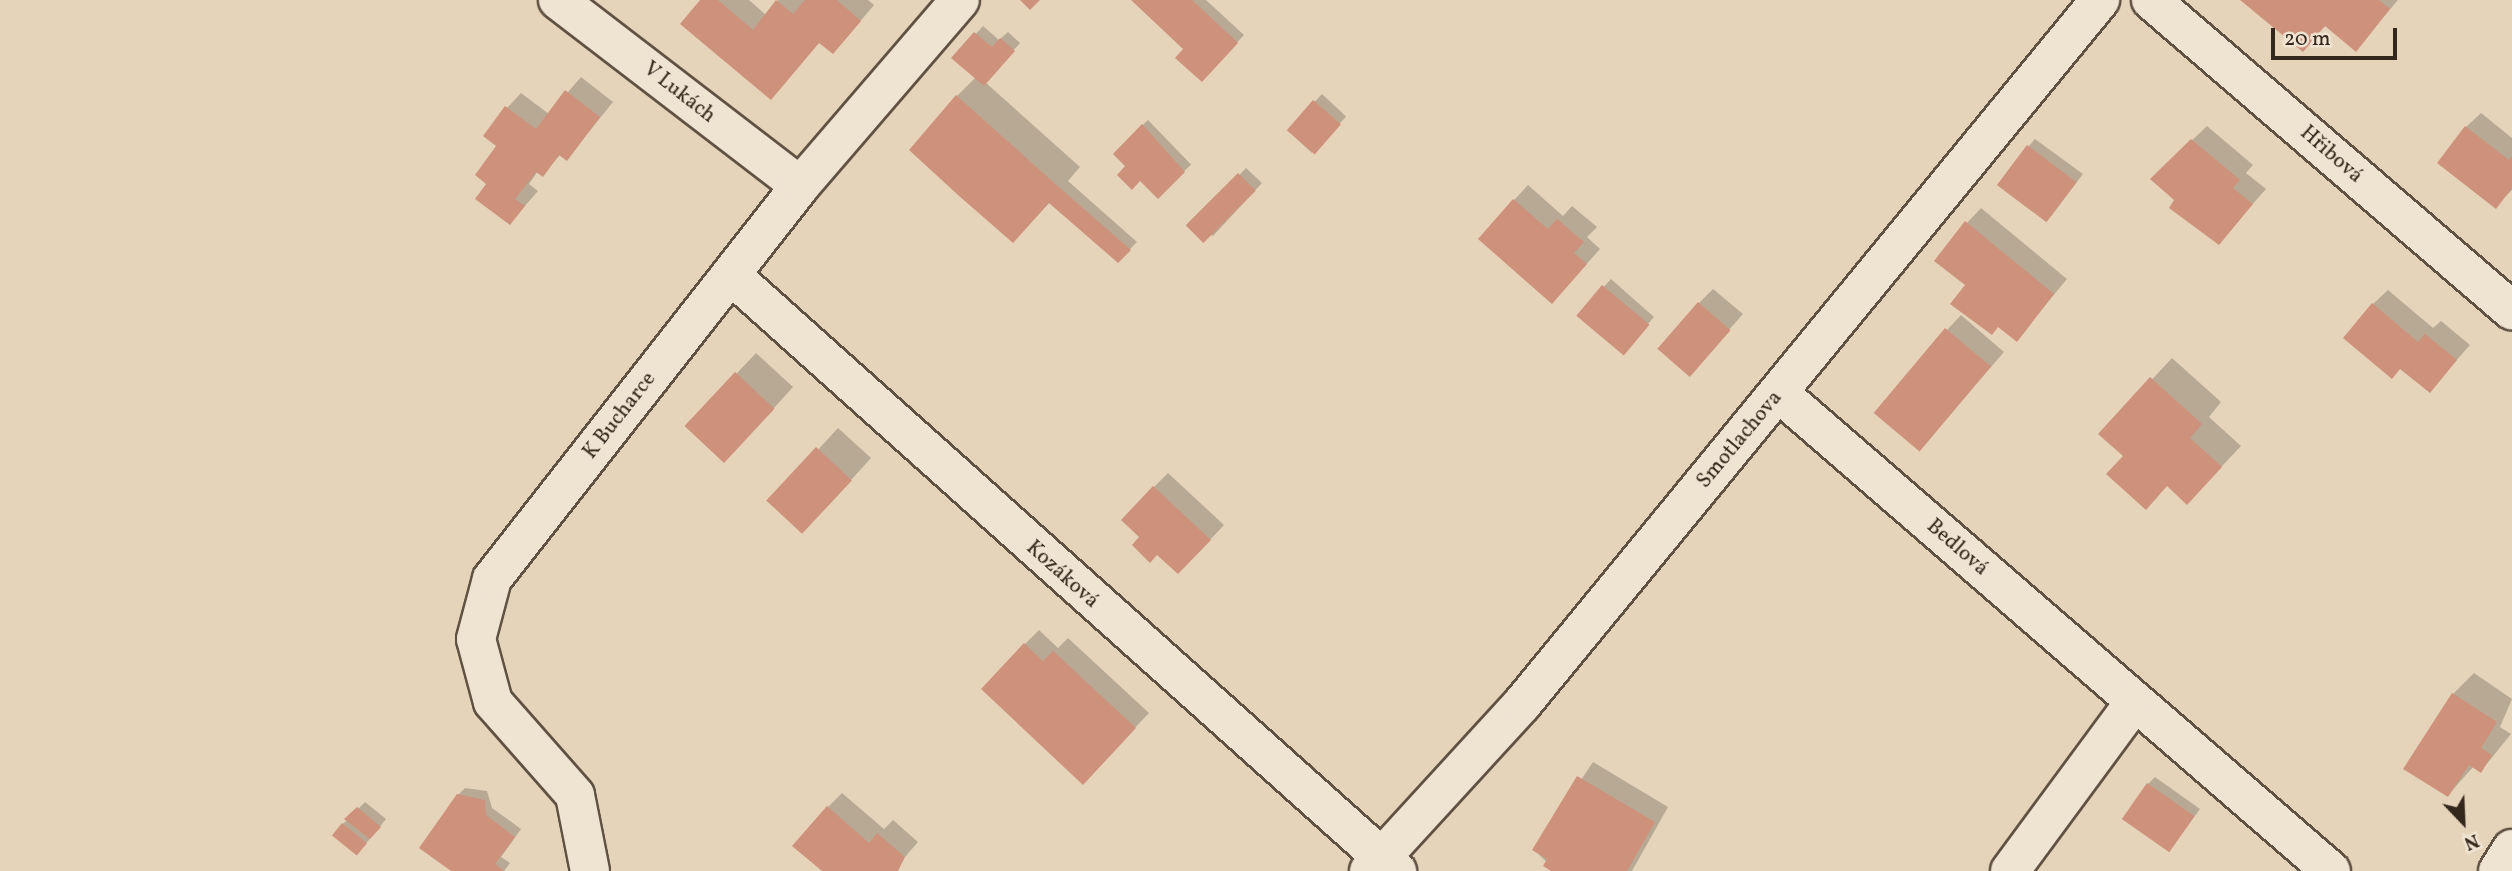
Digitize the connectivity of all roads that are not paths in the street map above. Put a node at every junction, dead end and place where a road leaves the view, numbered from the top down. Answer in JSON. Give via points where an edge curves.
{"nodes":[{"id":1,"x":558,"y":0,"type":"edge"},
{"id":2,"x":960,"y":0,"type":"edge"},
{"id":3,"x":2100,"y":0,"type":"edge"},
{"id":4,"x":2151,"y":0,"type":"edge"},
{"id":5,"x":800,"y":186,"type":"junction"},
{"id":6,"x":731,"y":275,"type":"junction"},
{"id":7,"x":2512,"y":310,"type":"edge"},
{"id":8,"x":1779,"y":393,"type":"junction"},
{"id":9,"x":2134,"y":702,"type":"junction"},
{"id":10,"x":2512,"y":849,"type":"edge"},
{"id":11,"x":1382,"y":868,"type":"edge"},
{"id":12,"x":590,"y":871,"type":"edge"},
{"id":13,"x":2010,"y":871,"type":"edge"},
{"id":14,"x":2331,"y":871,"type":"edge"},
{"id":15,"x":2498,"y":871,"type":"edge"}],
"edges":[{"from":1,"to":5,"type":"street","name":"V Lukách"},
{"from":2,"to":5,"type":"street","name":"K Bucharce"},
{"from":3,"to":8,"type":"street","name":"Smotlachova"},
{"from":4,"to":7,"type":"street","name":"Hřibová"},
{"from":5,"to":6,"type":"street","name":"K Bucharce"},
{"from":6,"to":11,"type":"street","name":"Kozáková"},
{"from":6,"to":12,"type":"street","name":"K Bucharce","via":[[492,579],[476,639],[493,702],[575,795]]},
{"from":8,"to":9,"type":"street","name":"Bedlová"},
{"from":8,"to":11,"type":"street","name":"Smotlachova"},
{"from":9,"to":13,"type":"street"},
{"from":9,"to":14,"type":"street","name":"Bedlová"},
{"from":10,"to":15,"type":"street"}]}
